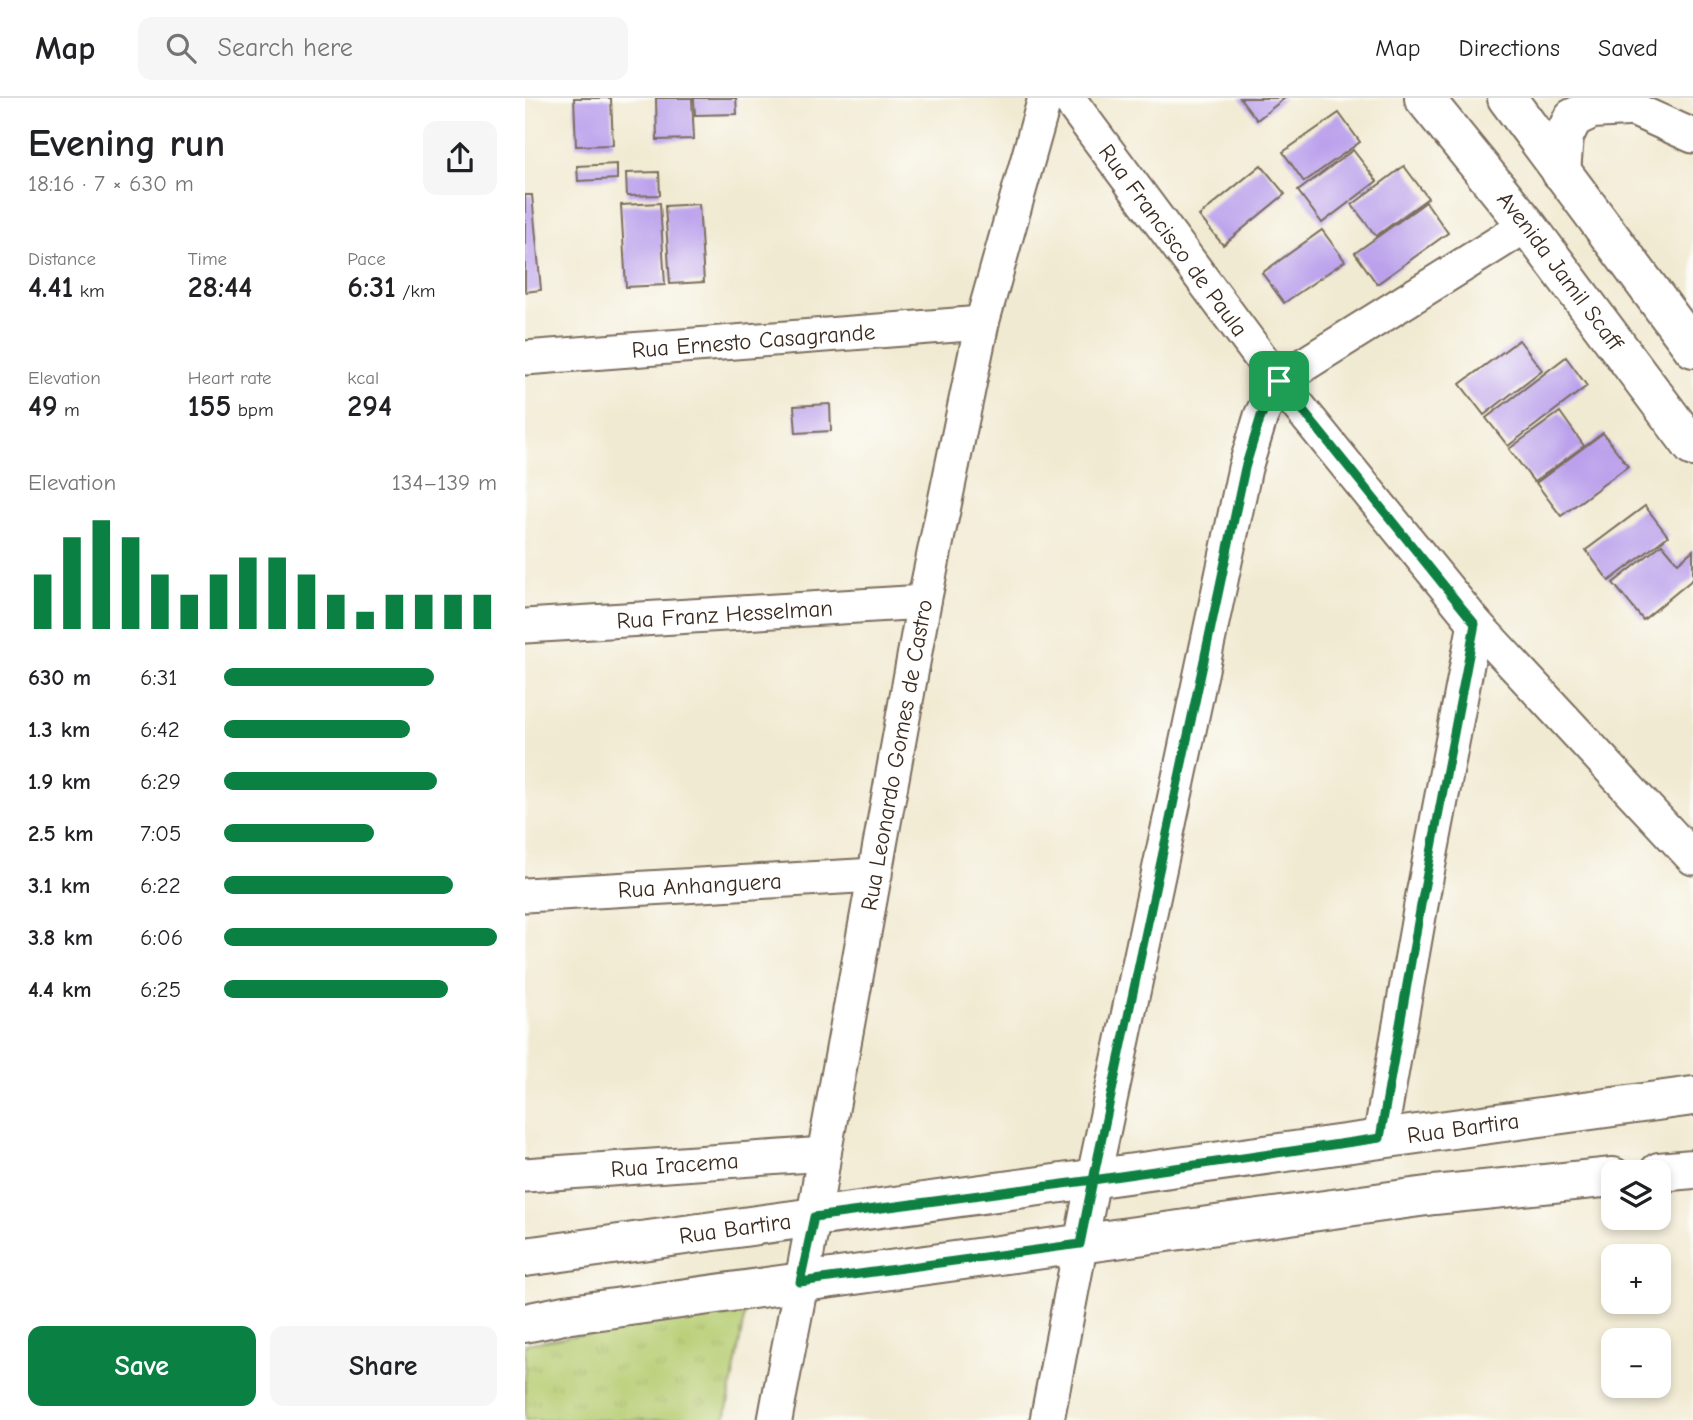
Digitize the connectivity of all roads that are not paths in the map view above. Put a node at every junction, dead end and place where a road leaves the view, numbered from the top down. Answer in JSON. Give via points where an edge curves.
{"nodes":[{"id":1,"x":1045,"y":98,"type":"edge"},
{"id":2,"x":1068,"y":98,"type":"edge"},
{"id":3,"x":1424,"y":98,"type":"edge"},
{"id":4,"x":1507,"y":98,"type":"edge"},
{"id":5,"x":1618,"y":102,"type":"edge"},
{"id":6,"x":1693,"y":136,"type":"edge"},
{"id":7,"x":1561,"y":172,"type":"junction"},
{"id":8,"x":1527,"y":225,"type":"junction"},
{"id":9,"x":982,"y":323,"type":"junction"},
{"id":10,"x":1693,"y":348,"type":"edge"},
{"id":11,"x":525,"y":358,"type":"edge"},
{"id":12,"x":1279,"y":381,"type":"junction"},
{"id":13,"x":1693,"y":447,"type":"edge"},
{"id":14,"x":924,"y":602,"type":"junction"},
{"id":15,"x":1475,"y":624,"type":"junction"},
{"id":16,"x":525,"y":626,"type":"edge"},
{"id":17,"x":1693,"y":858,"type":"edge"},
{"id":18,"x":875,"y":875,"type":"junction"},
{"id":19,"x":525,"y":895,"type":"edge"},
{"id":20,"x":1693,"y":1096,"type":"edge"},
{"id":21,"x":1380,"y":1138,"type":"junction"},
{"id":22,"x":824,"y":1154,"type":"junction"},
{"id":23,"x":1693,"y":1169,"type":"edge"},
{"id":24,"x":1671,"y":1171,"type":"edge"},
{"id":25,"x":525,"y":1175,"type":"edge"},
{"id":26,"x":1601,"y":1178,"type":"edge"},
{"id":27,"x":1093,"y":1180,"type":"junction"},
{"id":28,"x":814,"y":1217,"type":"junction"},
{"id":29,"x":1080,"y":1244,"type":"junction"},
{"id":30,"x":525,"y":1257,"type":"edge"},
{"id":31,"x":800,"y":1282,"type":"junction"},
{"id":32,"x":525,"y":1323,"type":"edge"},
{"id":33,"x":775,"y":1420,"type":"edge"},
{"id":34,"x":1047,"y":1420,"type":"edge"}],
"edges":[{"from":1,"to":9,"type":"street","name":"Rua Leonardo Gomes de Castro"},
{"from":2,"to":12,"type":"street","name":"Rua Francisco de Paula"},
{"from":3,"to":8,"type":"street","name":"Avenida Jamil Scaff"},
{"from":4,"to":7,"type":"street"},
{"from":5,"to":6,"type":"street"},
{"from":5,"to":7,"type":"street","via":[[1573,118],[1564,136]]},
{"from":7,"to":10,"type":"street"},
{"from":8,"to":12,"type":"street"},
{"from":8,"to":13,"type":"street","name":"Avenida Jamil Scaff"},
{"from":9,"to":11,"type":"street","name":"Rua Ernesto Casagrande"},
{"from":9,"to":14,"type":"street","name":"Rua Leonardo Gomes de Castro"},
{"from":12,"to":15,"type":"street","name":"Rua Francisco de Paula"},
{"from":12,"to":27,"type":"street","via":[[1261,416],[1245,468]]},
{"from":14,"to":16,"type":"street","name":"Rua Franz Hesselman"},
{"from":14,"to":18,"type":"street","name":"Rua Leonardo Gomes de Castro"},
{"from":15,"to":17,"type":"street","name":"Rua Francisco de Paula"},
{"from":15,"to":21,"type":"street"},
{"from":18,"to":19,"type":"street","name":"Rua Anhanguera"},
{"from":18,"to":22,"type":"street","name":"Rua Leonardo Gomes de Castro"},
{"from":20,"to":21,"type":"street","name":"Rua Bartira"},
{"from":21,"to":27,"type":"street","name":"Rua Bartira"},
{"from":22,"to":25,"type":"street","name":"Rua Iracema"},
{"from":22,"to":28,"type":"street","name":"Rua Leonardo Gomes de Castro"},
{"from":23,"to":24,"type":"street"},
{"from":26,"to":29,"type":"street","via":[[1434,1195]]},
{"from":27,"to":28,"type":"street","name":"Rua Bartira"},
{"from":27,"to":29,"type":"street"},
{"from":28,"to":30,"type":"street","name":"Rua Bartira"},
{"from":28,"to":31,"type":"street","name":"Rua Leonardo Gomes de Castro"},
{"from":29,"to":31,"type":"street"},
{"from":29,"to":34,"type":"street"},
{"from":31,"to":32,"type":"street"},
{"from":31,"to":33,"type":"street","name":"Rua Leonardo Gomes de Castro"}]}
